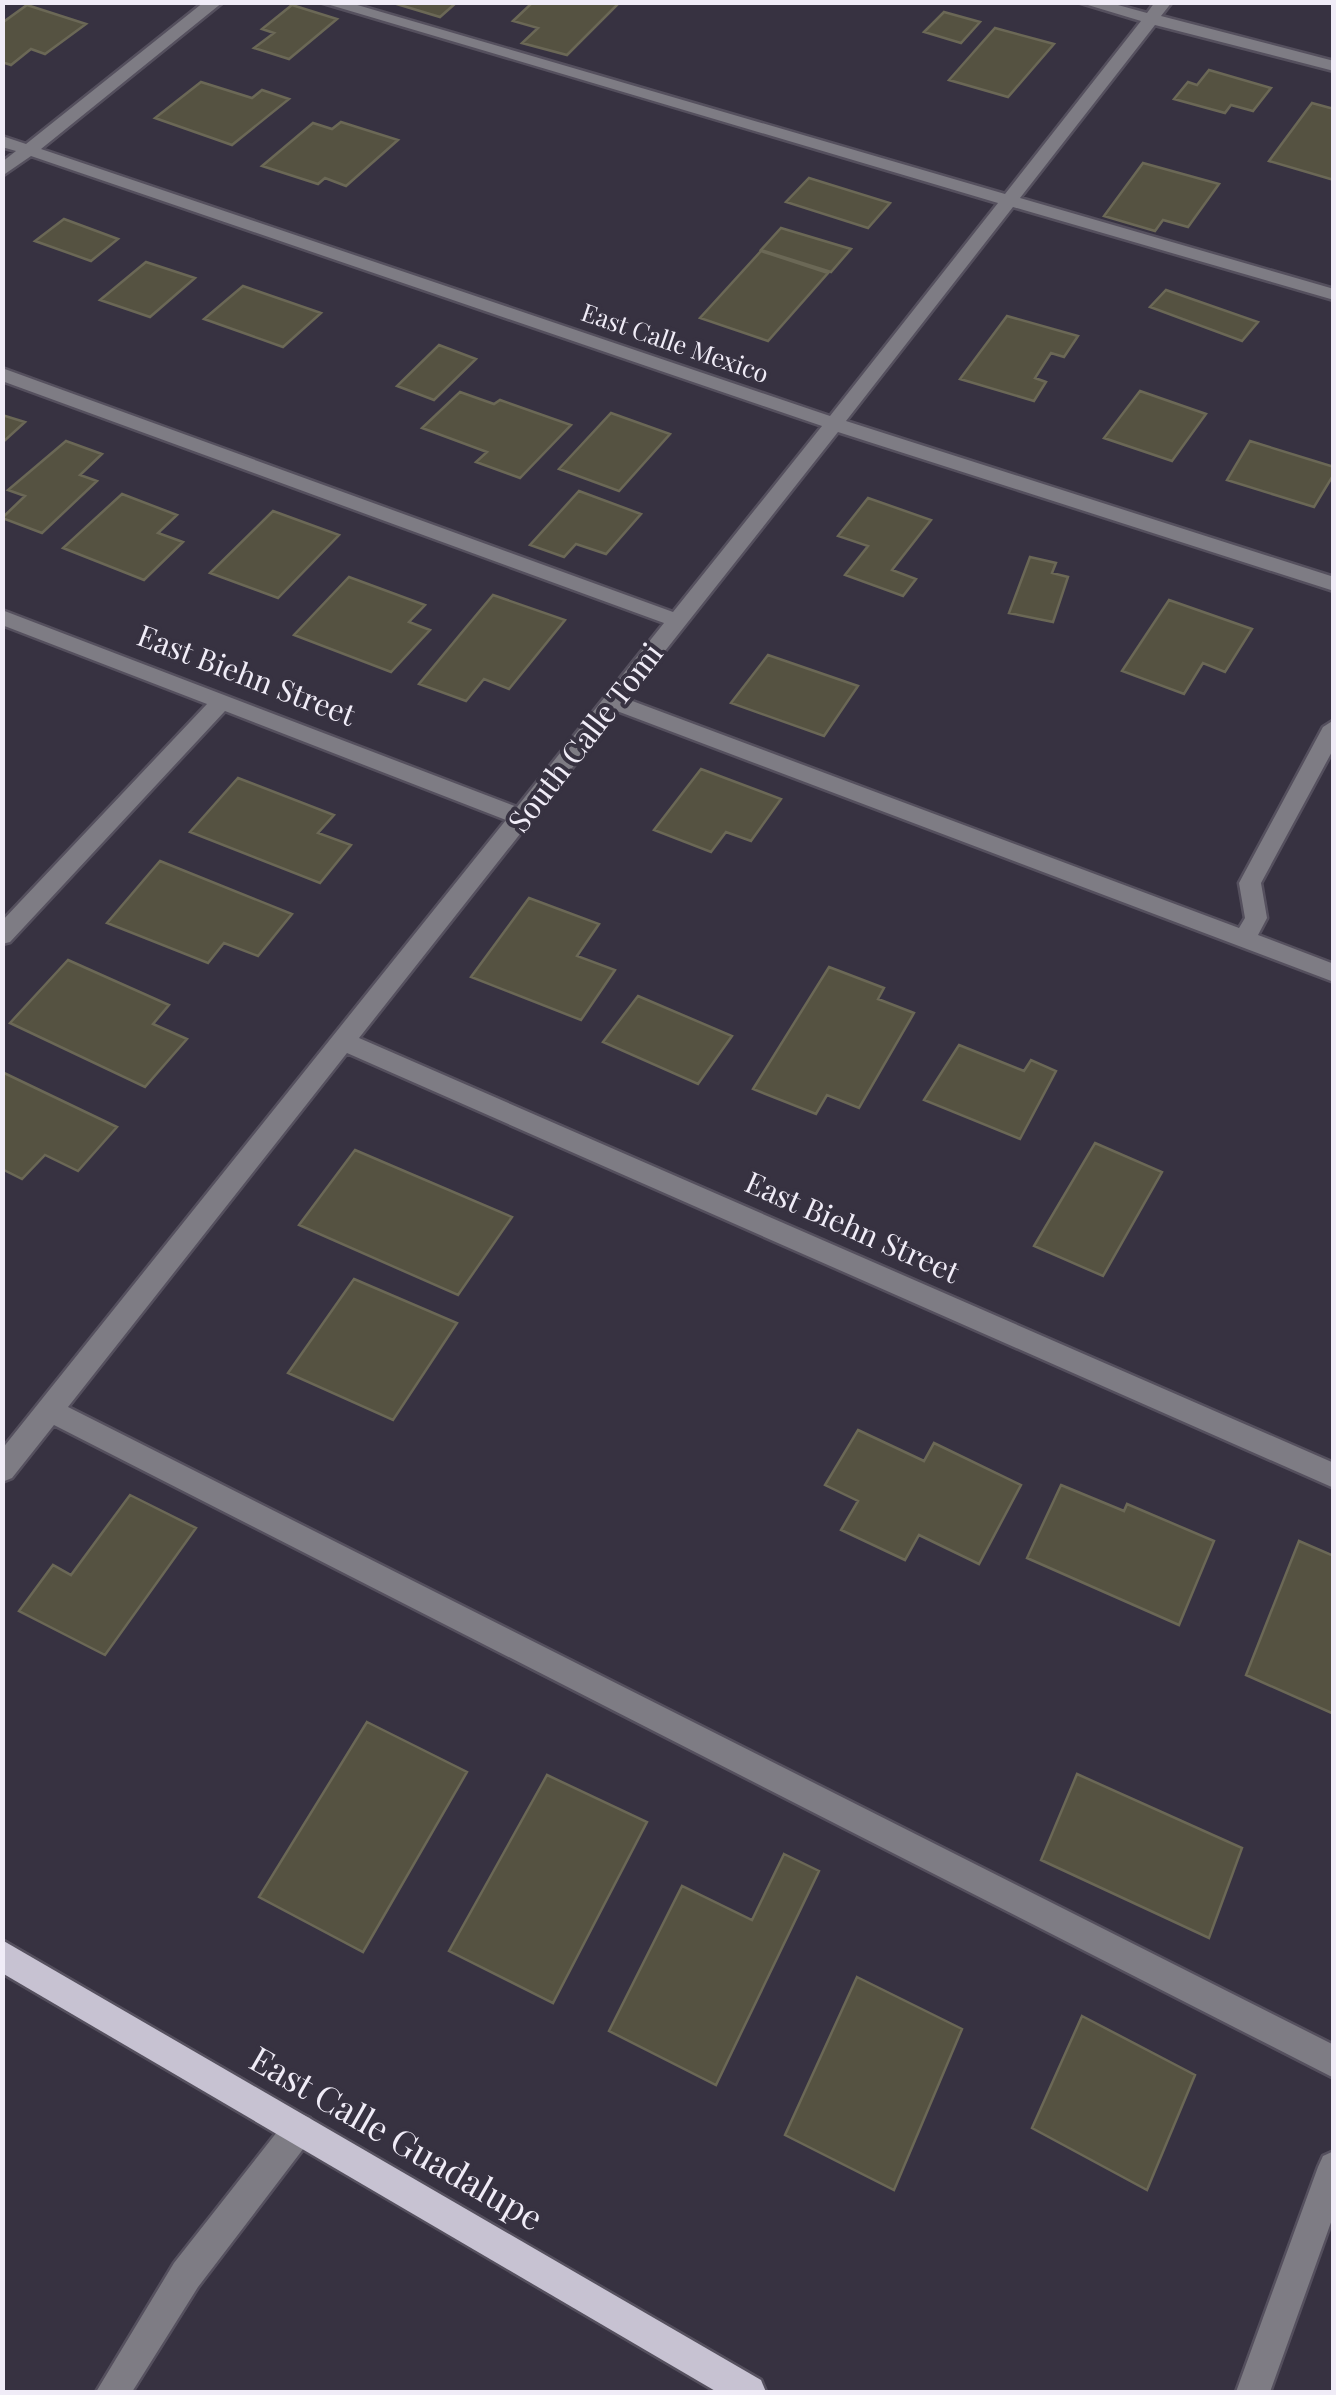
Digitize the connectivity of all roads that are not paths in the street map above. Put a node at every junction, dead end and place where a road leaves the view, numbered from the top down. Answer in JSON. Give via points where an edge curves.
{"nodes":[{"id":1,"x":215,"y":2,"type":"edge"},
{"id":2,"x":328,"y":2,"type":"edge"},
{"id":3,"x":1086,"y":2,"type":"edge"},
{"id":4,"x":1157,"y":11,"type":"edge"},
{"id":5,"x":1334,"y":66,"type":"edge"},
{"id":6,"x":2,"y":140,"type":"edge"},
{"id":7,"x":29,"y":149,"type":"junction"},
{"id":8,"x":2,"y":171,"type":"edge"},
{"id":9,"x":1008,"y":201,"type":"junction"},
{"id":10,"x":1334,"y":295,"type":"edge"},
{"id":11,"x":2,"y":374,"type":"edge"},
{"id":12,"x":834,"y":424,"type":"junction"},
{"id":13,"x":1334,"y":584,"type":"edge"},
{"id":14,"x":2,"y":617,"type":"edge"},
{"id":15,"x":678,"y":621,"type":"junction"},
{"id":16,"x":222,"y":702,"type":"junction"},
{"id":17,"x":614,"y":702,"type":"junction"},
{"id":18,"x":1334,"y":727,"type":"edge"},
{"id":19,"x":522,"y":818,"type":"junction"},
{"id":20,"x":2,"y":936,"type":"edge"},
{"id":21,"x":1244,"y":940,"type":"junction"},
{"id":22,"x":1334,"y":973,"type":"edge"},
{"id":23,"x":344,"y":1041,"type":"junction"},
{"id":24,"x":51,"y":1411,"type":"junction"},
{"id":25,"x":2,"y":1470,"type":"edge"},
{"id":26,"x":1334,"y":1476,"type":"edge"},
{"id":27,"x":2,"y":1955,"type":"edge"},
{"id":28,"x":1334,"y":2062,"type":"edge"},
{"id":29,"x":299,"y":2129,"type":"junction"},
{"id":30,"x":1334,"y":2167,"type":"edge"},
{"id":31,"x":114,"y":2392,"type":"edge"},
{"id":32,"x":749,"y":2392,"type":"edge"},
{"id":33,"x":1253,"y":2392,"type":"edge"}],
"edges":[{"from":1,"to":7,"type":"street"},
{"from":2,"to":9,"type":"street"},
{"from":3,"to":4,"type":"street"},
{"from":4,"to":5,"type":"street"},
{"from":4,"to":9,"type":"street","name":"South Calle Tomi"},
{"from":6,"to":7,"type":"street","name":"East Calle Mexico"},
{"from":7,"to":8,"type":"street"},
{"from":7,"to":12,"type":"street","name":"East Calle Mexico"},
{"from":9,"to":10,"type":"street"},
{"from":9,"to":12,"type":"street","name":"South Calle Tomi"},
{"from":11,"to":15,"type":"street"},
{"from":12,"to":13,"type":"street","name":"East Calle Mexico"},
{"from":12,"to":15,"type":"street","name":"South Calle Tomi"},
{"from":14,"to":16,"type":"street","name":"East Biehn Street"},
{"from":15,"to":17,"type":"street","name":"South Calle Tomi"},
{"from":16,"to":19,"type":"street","name":"East Biehn Street"},
{"from":16,"to":20,"type":"street"},
{"from":17,"to":19,"type":"street","name":"South Calle Tomi"},
{"from":17,"to":21,"type":"street"},
{"from":18,"to":21,"type":"street","via":[[1250,883],[1256,918]]},
{"from":19,"to":23,"type":"street","name":"South Calle Tomi"},
{"from":21,"to":22,"type":"street"},
{"from":23,"to":24,"type":"street","name":"South Calle Tomi"},
{"from":23,"to":26,"type":"street","name":"East Biehn Street"},
{"from":24,"to":25,"type":"street","name":"South Calle Tomi"},
{"from":24,"to":28,"type":"street"},
{"from":27,"to":29,"type":"main road","name":"East Calle Guadalupe"},
{"from":29,"to":31,"type":"street","via":[[186,2275]]},
{"from":29,"to":32,"type":"main road","name":"East Calle Guadalupe"},
{"from":30,"to":33,"type":"street"}]}
